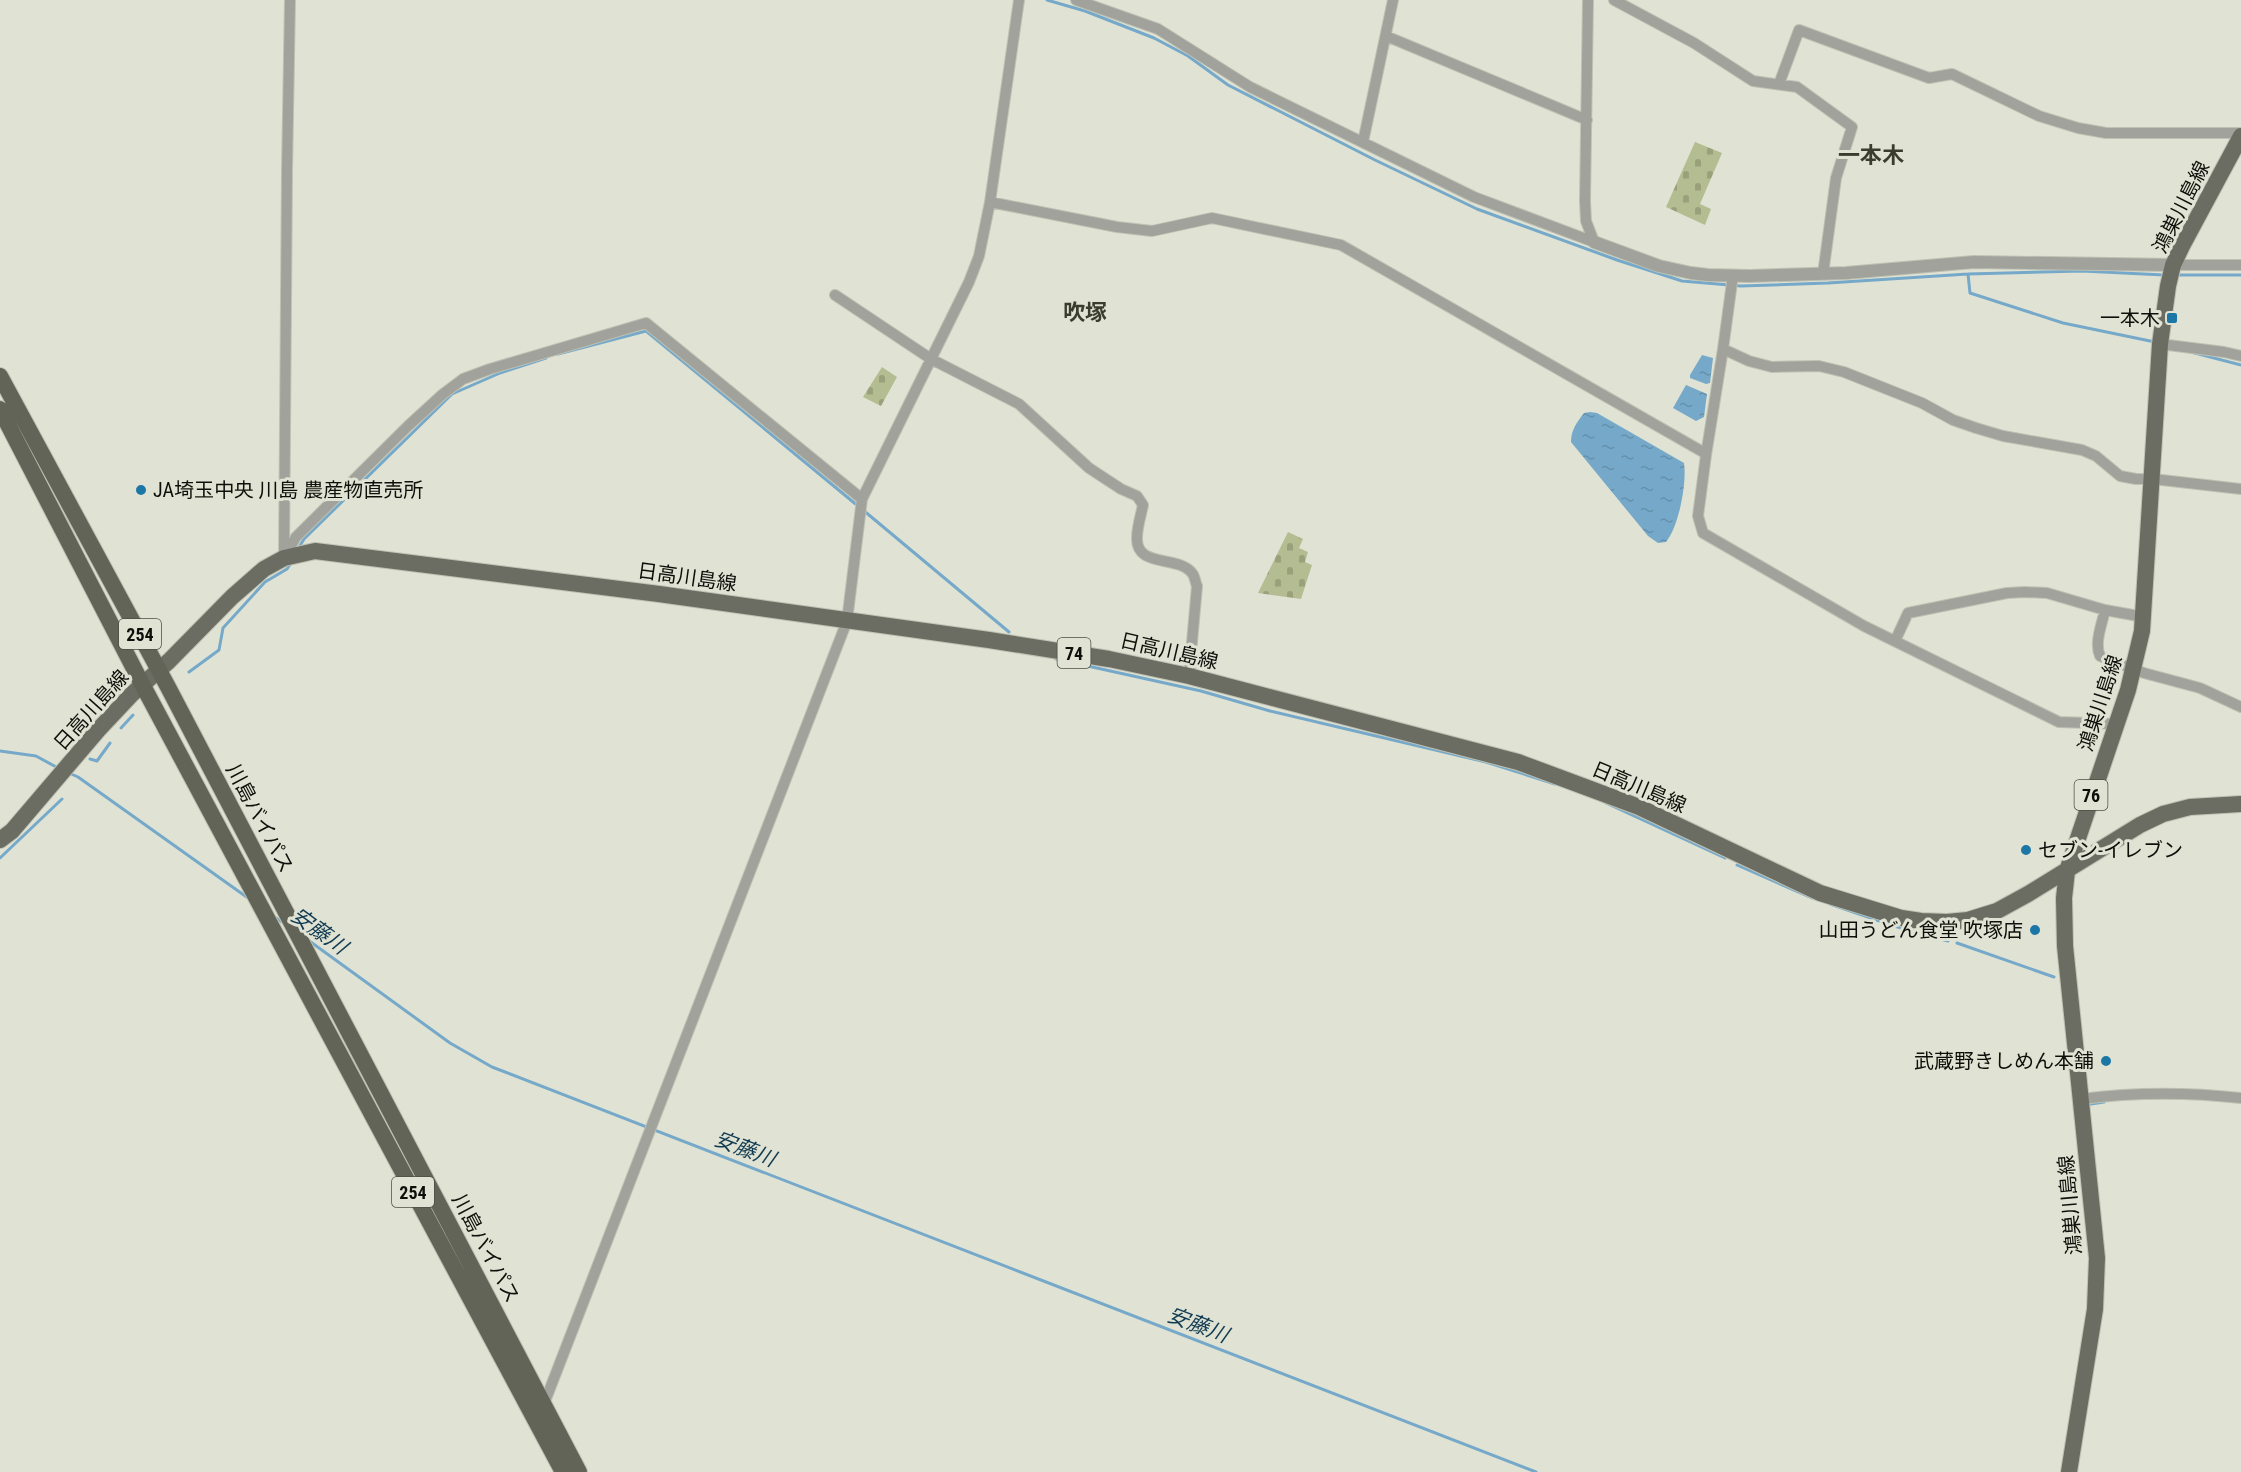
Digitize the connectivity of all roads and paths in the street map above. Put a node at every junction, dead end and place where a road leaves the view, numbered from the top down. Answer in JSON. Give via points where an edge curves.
{"nodes":[{"id":1,"x":290,"y":0,"type":"edge"},
{"id":2,"x":1019,"y":0,"type":"edge"},
{"id":3,"x":1076,"y":0,"type":"edge"},
{"id":4,"x":1393,"y":0,"type":"edge"},
{"id":5,"x":1588,"y":0,"type":"edge"},
{"id":6,"x":1614,"y":0,"type":"edge"},
{"id":7,"x":1386,"y":36,"type":"junction"},
{"id":8,"x":1779,"y":84,"type":"junction"},
{"id":9,"x":1587,"y":120,"type":"junction"},
{"id":10,"x":2241,"y":134,"type":"edge"},
{"id":11,"x":1363,"y":142,"type":"junction"},
{"id":12,"x":990,"y":202,"type":"junction"},
{"id":13,"x":1594,"y":242,"type":"junction"},
{"id":14,"x":2173,"y":265,"type":"junction"},
{"id":15,"x":2241,"y":265,"type":"edge"},
{"id":16,"x":1823,"y":274,"type":"junction"},
{"id":17,"x":1733,"y":275,"type":"junction"},
{"id":18,"x":835,"y":295,"type":"dead end"},
{"id":19,"x":2160,"y":344,"type":"junction"},
{"id":20,"x":1723,"y":349,"type":"junction"},
{"id":21,"x":2241,"y":356,"type":"edge"},
{"id":22,"x":931,"y":359,"type":"junction"},
{"id":23,"x":0,"y":376,"type":"edge"},
{"id":24,"x":0,"y":409,"type":"edge"},
{"id":25,"x":1706,"y":455,"type":"junction"},
{"id":26,"x":2153,"y":479,"type":"junction"},
{"id":27,"x":2241,"y":489,"type":"edge"},
{"id":28,"x":862,"y":498,"type":"junction"},
{"id":29,"x":284,"y":558,"type":"junction"},
{"id":30,"x":2105,"y":610,"type":"junction"},
{"id":31,"x":2144,"y":617,"type":"junction"},
{"id":32,"x":847,"y":621,"type":"junction"},
{"id":33,"x":1895,"y":640,"type":"junction"},
{"id":34,"x":2134,"y":668,"type":"junction"},
{"id":35,"x":159,"y":670,"type":"junction"},
{"id":36,"x":1189,"y":676,"type":"junction"},
{"id":37,"x":142,"y":684,"type":"junction"},
{"id":38,"x":2241,"y":708,"type":"edge"},
{"id":39,"x":2117,"y":724,"type":"junction"},
{"id":40,"x":2241,"y":804,"type":"edge"},
{"id":41,"x":0,"y":840,"type":"edge"},
{"id":42,"x":2067,"y":870,"type":"junction"},
{"id":43,"x":2241,"y":1098,"type":"edge"},
{"id":44,"x":2081,"y":1100,"type":"junction"},
{"id":45,"x":544,"y":1404,"type":"junction"},
{"id":46,"x":563,"y":1472,"type":"edge"},
{"id":47,"x":579,"y":1472,"type":"edge"},
{"id":48,"x":2068,"y":1472,"type":"edge"}],
"edges":[{"from":1,"to":29,"type":"street"},
{"from":2,"to":12,"type":"street"},
{"from":3,"to":11,"type":"street","via":[[1158,29],[1250,87]]},
{"from":4,"to":7,"type":"street"},
{"from":5,"to":9,"type":"street"},
{"from":6,"to":8,"type":"street","via":[[1694,43],[1753,81]]},
{"from":7,"to":9,"type":"street"},
{"from":7,"to":11,"type":"street"},
{"from":8,"to":10,"type":"street","via":[[1799,30],[1929,78],[1952,74],[2039,116],[2078,128],[2106,133]]},
{"from":8,"to":16,"type":"street","via":[[1797,87],[1852,127],[1836,178]]},
{"from":9,"to":13,"type":"street","via":[[1586,221]]},
{"from":10,"to":14,"type":"main road","name":"鴻巣川島線","number":"76"},
{"from":11,"to":13,"type":"street","via":[[1474,197]]},
{"from":12,"to":22,"type":"street","via":[[979,256]]},
{"from":12,"to":25,"type":"street","via":[[1152,231],[1212,219],[1341,245]]},
{"from":13,"to":17,"type":"street","via":[[1659,266],[1691,273]]},
{"from":14,"to":15,"type":"street"},
{"from":14,"to":16,"type":"street","via":[[1974,262]]},
{"from":14,"to":19,"type":"main road","name":"鴻巣川島線","number":"76"},
{"from":16,"to":17,"type":"street"},
{"from":17,"to":20,"type":"street"},
{"from":18,"to":22,"type":"street"},
{"from":19,"to":21,"type":"street"},
{"from":19,"to":26,"type":"main road","name":"鴻巣川島線","number":"76"},
{"from":20,"to":25,"type":"street"},
{"from":20,"to":26,"type":"street","via":[[1772,367],[1819,366],[1844,372],[1922,403],[1953,420],[2003,436],[2082,450],[2120,476]]},
{"from":22,"to":28,"type":"street"},
{"from":22,"to":36,"type":"street","via":[[1019,404],[1089,468],[1137,496],[1143,505],[1139,548],[1145,556],[1181,565],[1192,573],[1197,586]]},
{"from":23,"to":35,"type":"highway","name":"川島バイパス","number":"254"},
{"from":24,"to":37,"type":"highway","name":"川島バイパス","number":"254"},
{"from":25,"to":33,"type":"street","via":[[1698,516],[1703,533]]},
{"from":26,"to":27,"type":"street"},
{"from":26,"to":31,"type":"main road","name":"鴻巣川島線","number":"76"},
{"from":28,"to":29,"type":"street","via":[[646,323],[463,380],[393,440],[296,537]]},
{"from":28,"to":32,"type":"street"},
{"from":29,"to":32,"type":"main road","name":"日高川島線","number":"74","via":[[315,551]]},
{"from":29,"to":35,"type":"main road","name":"日高川島線","number":"74","via":[[246,585]]},
{"from":30,"to":31,"type":"street"},
{"from":30,"to":33,"type":"street","via":[[2047,593],[2007,593],[1908,614]]},
{"from":30,"to":34,"type":"street","via":[[2100,656]]},
{"from":31,"to":34,"type":"main road","name":"鴻巣川島線","number":"76"},
{"from":32,"to":36,"type":"main road","name":"日高川島線","number":"74","via":[[1109,659]]},
{"from":32,"to":45,"type":"street"},
{"from":33,"to":39,"type":"street","via":[[2059,722]]},
{"from":34,"to":38,"type":"street","via":[[2200,688]]},
{"from":34,"to":39,"type":"main road","name":"鴻巣川島線","number":"76"},
{"from":35,"to":37,"type":"main road","name":"日高川島線","number":"74"},
{"from":35,"to":45,"type":"highway","name":"川島バイパス","number":"254"},
{"from":36,"to":42,"type":"main road","name":"日高川島線","number":"74","via":[[1566,778],[1639,807],[1820,893],[1901,918],[1947,922],[1978,917],[1997,911]]},
{"from":37,"to":41,"type":"main road","name":"日高川島線","number":"74"},
{"from":37,"to":46,"type":"highway","name":"川島バイパス","number":"254"},
{"from":39,"to":42,"type":"main road","name":"鴻巣川島線","number":"76"},
{"from":40,"to":42,"type":"main road","name":"日高川島線","number":"74","via":[[2190,807],[2163,814]]},
{"from":42,"to":44,"type":"main road","name":"鴻巣川島線","number":"76","via":[[2064,934]]},
{"from":43,"to":44,"type":"street","via":[[2155,1092]]},
{"from":44,"to":48,"type":"main road","name":"鴻巣川島線","number":"76","via":[[2096,1232],[2096,1283]]},
{"from":45,"to":47,"type":"highway","name":"川島バイパス","number":"254"}]}
